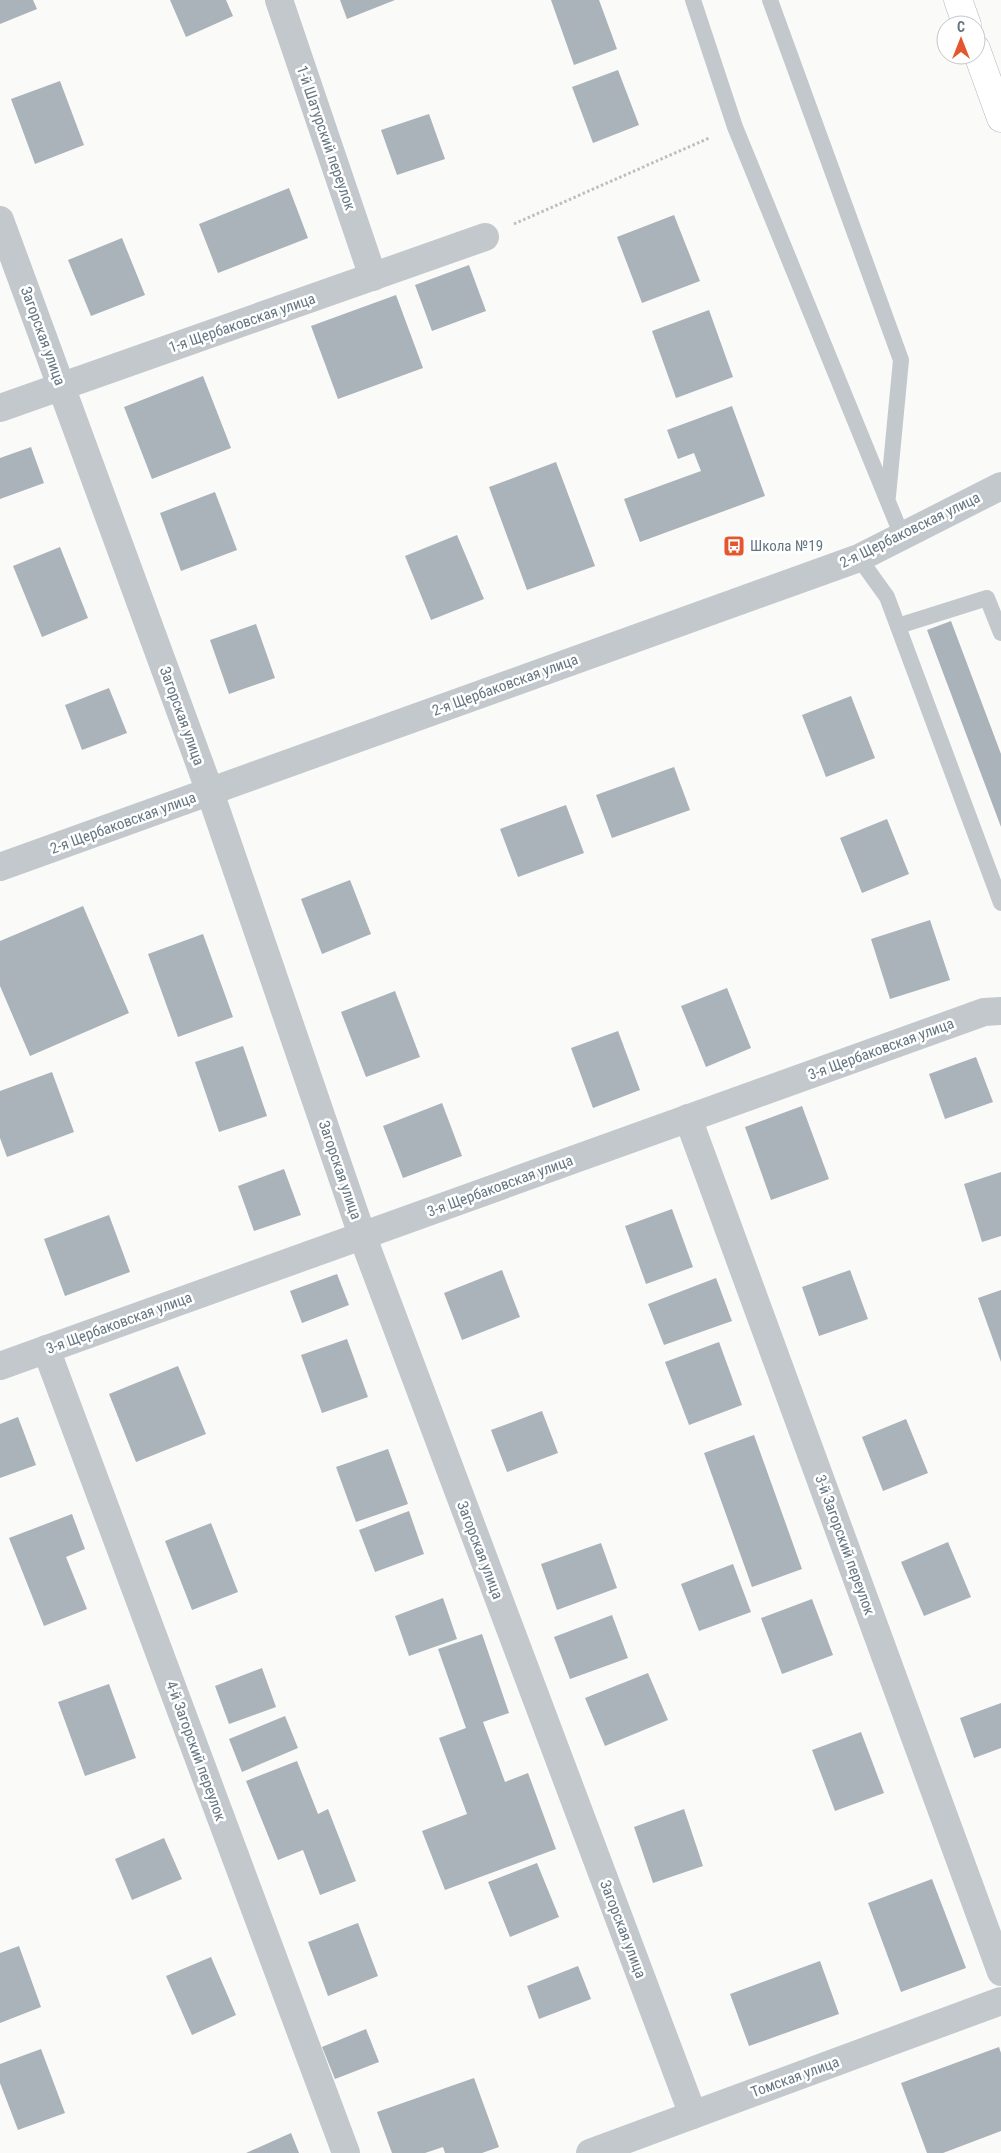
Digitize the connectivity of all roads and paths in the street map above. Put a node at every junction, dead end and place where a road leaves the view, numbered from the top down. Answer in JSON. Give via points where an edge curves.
{"nodes":[{"id":1,"x":279,"y":0,"type":"edge"},
{"id":2,"x":693,"y":0,"type":"edge"},
{"id":3,"x":770,"y":0,"type":"edge"},
{"id":4,"x":958,"y":0,"type":"edge"},
{"id":5,"x":963,"y":15,"type":"edge"},
{"id":6,"x":982,"y":65,"type":"edge"},
{"id":7,"x":1001,"y":118,"type":"edge"},
{"id":8,"x":735,"y":127,"type":"junction"},
{"id":9,"x":0,"y":220,"type":"edge"},
{"id":10,"x":485,"y":237,"type":"joint"},
{"id":11,"x":374,"y":277,"type":"junction"},
{"id":12,"x":62,"y":386,"type":"junction"},
{"id":13,"x":0,"y":408,"type":"edge"},
{"id":14,"x":1001,"y":486,"type":"edge"},
{"id":15,"x":888,"y":500,"type":"junction"},
{"id":16,"x":902,"y":536,"type":"junction"},
{"id":17,"x":859,"y":558,"type":"junction"},
{"id":18,"x":898,"y":626,"type":"junction"},
{"id":19,"x":1001,"y":633,"type":"edge"},
{"id":20,"x":210,"y":792,"type":"junction"},
{"id":21,"x":0,"y":867,"type":"edge"},
{"id":22,"x":1001,"y":903,"type":"edge"},
{"id":23,"x":1001,"y":1011,"type":"edge"},
{"id":24,"x":688,"y":1118,"type":"junction"},
{"id":25,"x":362,"y":1235,"type":"junction"},
{"id":26,"x":46,"y":1349,"type":"junction"},
{"id":27,"x":0,"y":1366,"type":"edge"},
{"id":28,"x":1001,"y":1972,"type":"edge"},
{"id":29,"x":1001,"y":2001,"type":"edge"},
{"id":30,"x":693,"y":2115,"type":"junction"},
{"id":31,"x":346,"y":2153,"type":"edge"},
{"id":32,"x":590,"y":2153,"type":"edge"}],
"edges":[{"from":1,"to":11,"type":"street","name":"1-й Шатурский переулок"},
{"from":2,"to":8,"type":"lane"},
{"from":3,"to":15,"type":"lane","via":[[901,360]]},
{"from":4,"to":5,"type":"main road"},
{"from":6,"to":7,"type":"main road"},
{"from":8,"to":10,"type":"path"},
{"from":8,"to":15,"type":"lane"},
{"from":9,"to":12,"type":"street","name":"Загорская улица"},
{"from":10,"to":11,"type":"street","name":"1-я Щербаковская улица"},
{"from":11,"to":12,"type":"street","name":"1-я Щербаковская улица"},
{"from":12,"to":13,"type":"street","name":"1-я Щербаковская улица"},
{"from":12,"to":20,"type":"street","name":"Загорская улица"},
{"from":14,"to":16,"type":"street","name":"2-я Щербаковская улица"},
{"from":15,"to":16,"type":"lane"},
{"from":16,"to":17,"type":"street","name":"2-я Щербаковская улица"},
{"from":17,"to":18,"type":"lane","via":[[887,597]]},
{"from":17,"to":20,"type":"street","name":"2-я Щербаковская улица"},
{"from":18,"to":19,"type":"lane","via":[[987,598]]},
{"from":18,"to":22,"type":"lane"},
{"from":20,"to":21,"type":"street","name":"2-я Щербаковская улица"},
{"from":20,"to":25,"type":"street","name":"Загорская улица"},
{"from":23,"to":24,"type":"street","name":"3-я Щербаковская улица","via":[[984,1012]]},
{"from":24,"to":25,"type":"street","name":"3-я Щербаковская улица"},
{"from":24,"to":28,"type":"street","name":"3-й Загорский переулок"},
{"from":25,"to":26,"type":"street","name":"3-я Щербаковская улица"},
{"from":25,"to":30,"type":"street","name":"Загорская улица"},
{"from":26,"to":27,"type":"street","name":"3-я Щербаковская улица"},
{"from":26,"to":31,"type":"street","name":"4-й Загорский переулок"},
{"from":29,"to":30,"type":"street","name":"Томская улица"},
{"from":30,"to":32,"type":"street","name":"Томская улица"}]}
